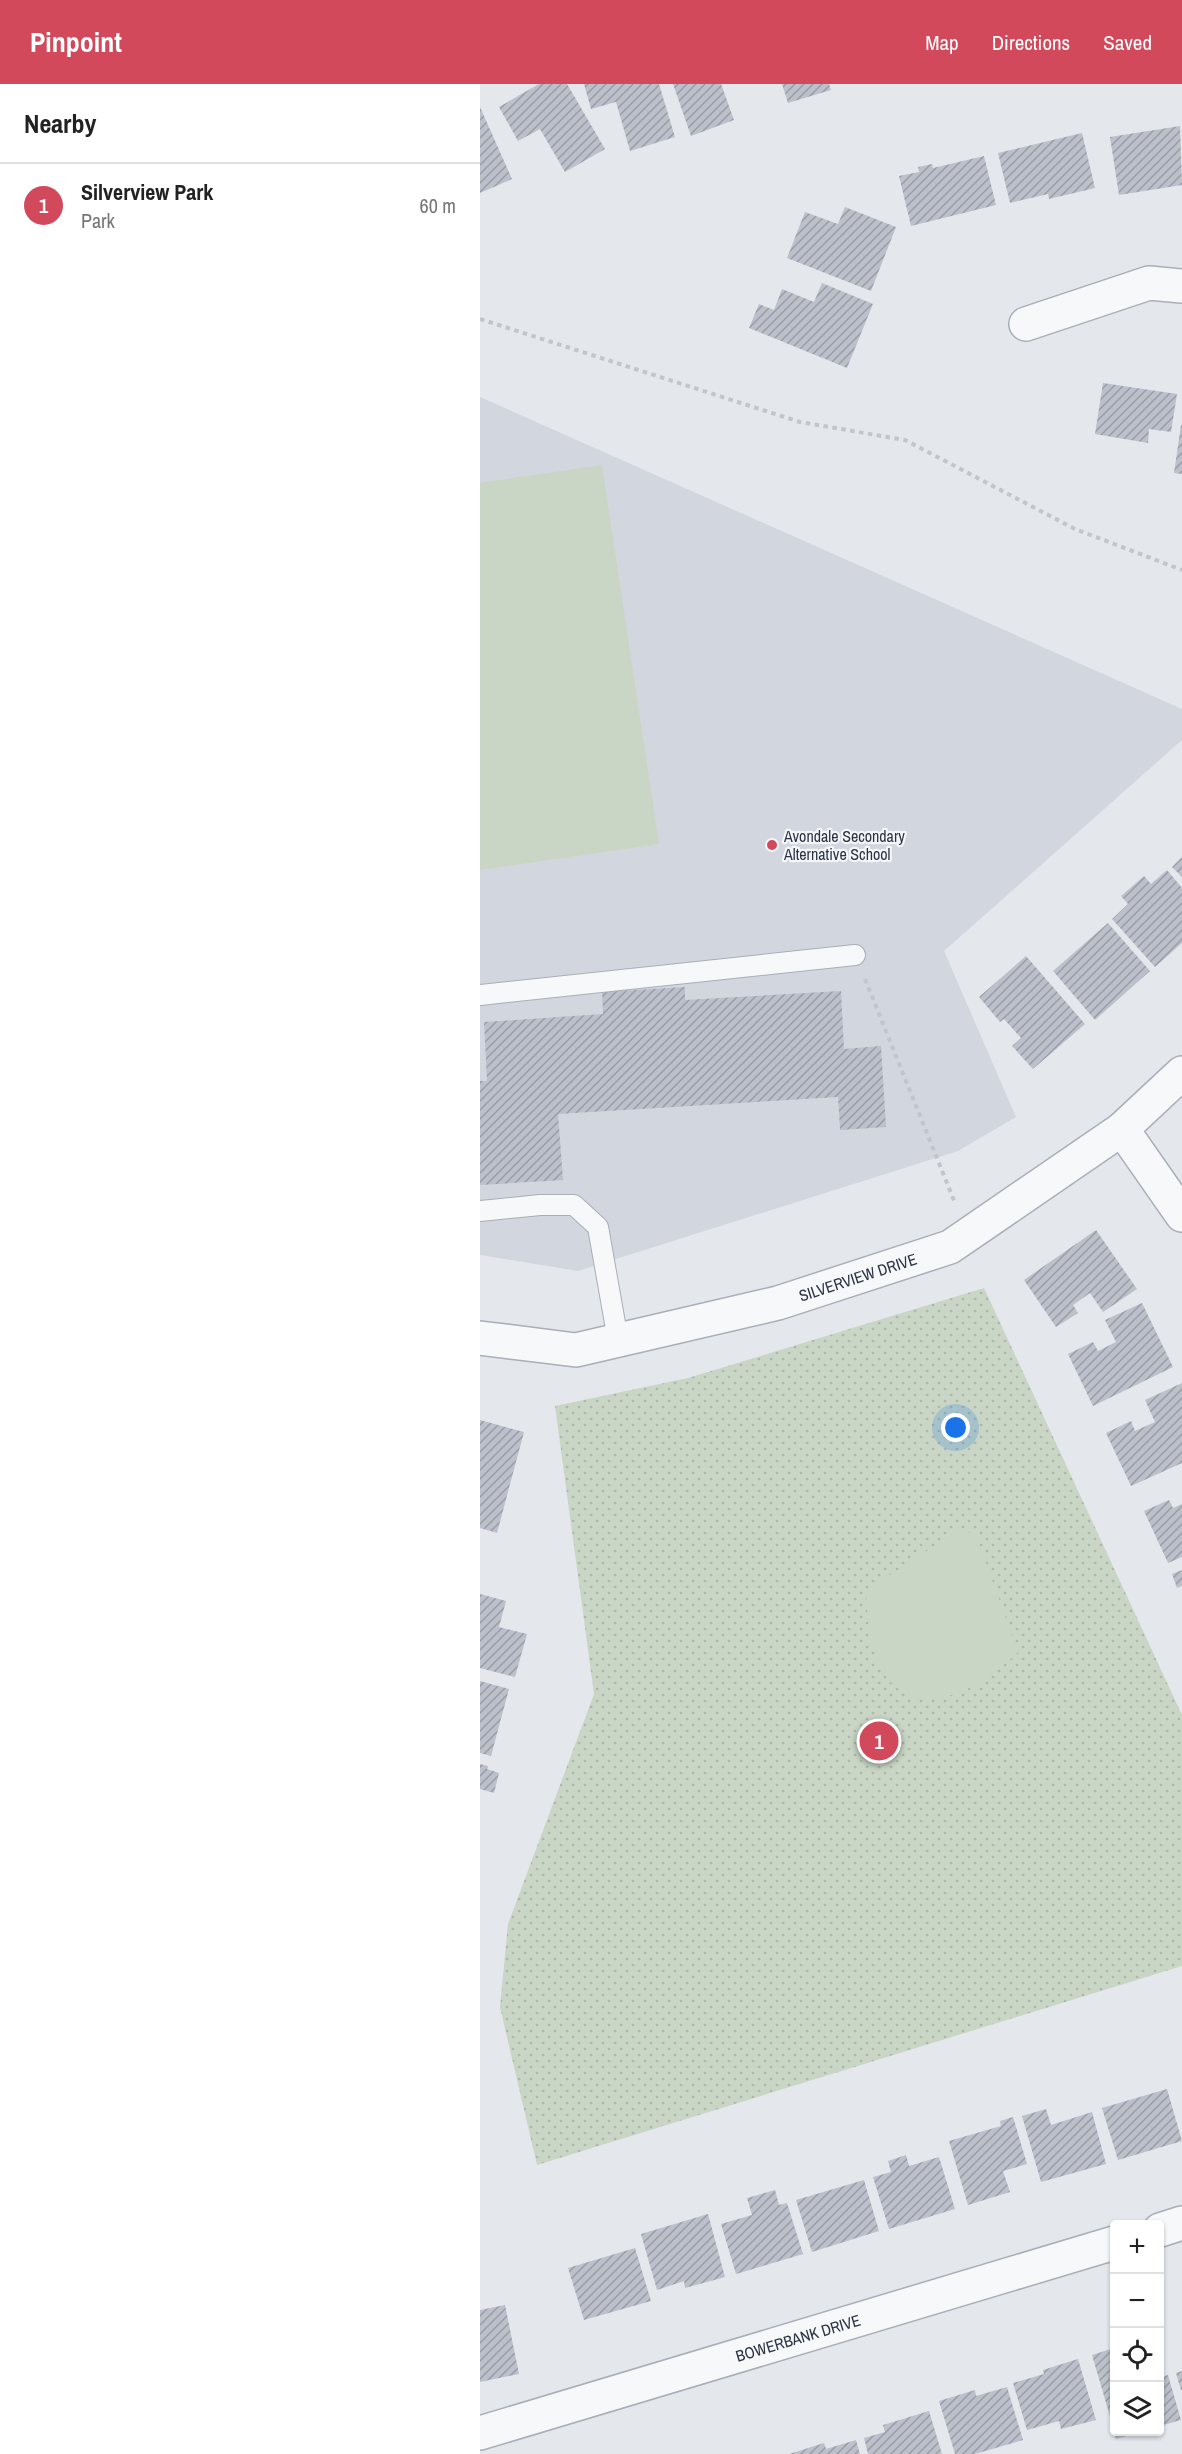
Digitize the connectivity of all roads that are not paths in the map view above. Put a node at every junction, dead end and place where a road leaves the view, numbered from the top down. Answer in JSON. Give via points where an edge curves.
{"nodes":[{"id":1,"x":1182,"y":286,"type":"edge"},
{"id":2,"x":1026,"y":324,"type":"dead end"},
{"id":3,"x":855,"y":955,"type":"road end"},
{"id":4,"x":480,"y":995,"type":"edge"},
{"id":5,"x":1182,"y":1072,"type":"edge"},
{"id":6,"x":1122,"y":1129,"type":"junction"},
{"id":7,"x":480,"y":1211,"type":"edge"},
{"id":8,"x":1182,"y":1215,"type":"edge"},
{"id":9,"x":480,"y":1338,"type":"edge"},
{"id":10,"x":618,"y":1340,"type":"junction"},
{"id":11,"x":1182,"y":2223,"type":"edge"},
{"id":12,"x":1164,"y":2229,"type":"edge"},
{"id":13,"x":1110,"y":2244,"type":"edge"},
{"id":14,"x":480,"y":2433,"type":"edge"}],
"edges":[{"from":1,"to":2,"type":"street","via":[[1149,283]]},
{"from":3,"to":4,"type":"lane"},
{"from":5,"to":6,"type":"street","name":"SILVERVIEW DRIVE"},
{"from":6,"to":8,"type":"street"},
{"from":6,"to":10,"type":"street","name":"SILVERVIEW DRIVE","via":[[950,1247],[777,1303]]},
{"from":7,"to":10,"type":"lane","via":[[574,1205],[598,1227]]},
{"from":9,"to":10,"type":"street","name":"SILVERVIEW DRIVE","via":[[576,1350]]},
{"from":11,"to":12,"type":"street"},
{"from":13,"to":14,"type":"street","name":"BOWERBANK DRIVE"}]}
